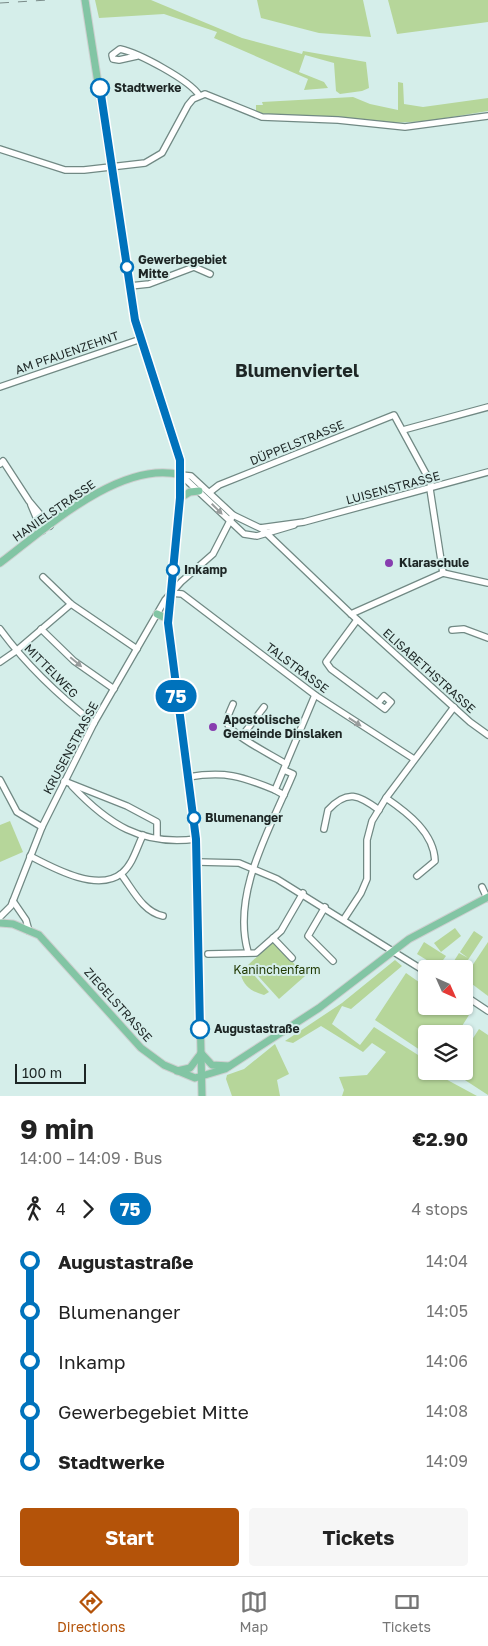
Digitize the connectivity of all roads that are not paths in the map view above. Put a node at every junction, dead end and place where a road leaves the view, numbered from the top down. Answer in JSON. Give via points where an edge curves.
{"nodes":[{"id":1,"x":85,"y":0,"type":"edge"},
{"id":2,"x":137,"y":56,"type":"dead end"},
{"id":3,"x":199,"y":95,"type":"junction"},
{"id":4,"x":488,"y":116,"type":"edge"},
{"id":5,"x":0,"y":149,"type":"edge"},
{"id":6,"x":113,"y":167,"type":"junction"},
{"id":7,"x":210,"y":274,"type":"dead end"},
{"id":8,"x":130,"y":286,"type":"junction"},
{"id":9,"x":141,"y":339,"type":"junction"},
{"id":10,"x":0,"y":387,"type":"edge"},
{"id":11,"x":488,"y":407,"type":"edge"},
{"id":12,"x":402,"y":430,"type":"junction"},
{"id":13,"x":1,"y":460,"type":"edge"},
{"id":14,"x":488,"y":472,"type":"edge"},
{"id":15,"x":181,"y":475,"type":"junction"},
{"id":16,"x":430,"y":489,"type":"junction"},
{"id":17,"x":199,"y":491,"type":"junction"},
{"id":18,"x":210,"y":492,"type":"junction"},
{"id":19,"x":180,"y":498,"type":"junction"},
{"id":20,"x":29,"y":501,"type":"junction"},
{"id":21,"x":233,"y":515,"type":"junction"},
{"id":22,"x":229,"y":521,"type":"junction"},
{"id":23,"x":304,"y":522,"type":"junction"},
{"id":24,"x":50,"y":526,"type":"junction"},
{"id":25,"x":260,"y":528,"type":"junction"},
{"id":26,"x":42,"y":531,"type":"junction"},
{"id":27,"x":268,"y":534,"type":"junction"},
{"id":28,"x":0,"y":563,"type":"edge"},
{"id":29,"x":443,"y":573,"type":"junction"},
{"id":30,"x":43,"y":577,"type":"dead end"},
{"id":31,"x":181,"y":582,"type":"junction"},
{"id":32,"x":488,"y":583,"type":"edge"},
{"id":33,"x":170,"y":593,"type":"junction"},
{"id":34,"x":182,"y":594,"type":"junction"},
{"id":35,"x":72,"y":604,"type":"junction"},
{"id":36,"x":157,"y":614,"type":"junction"},
{"id":37,"x":350,"y":614,"type":"junction"},
{"id":38,"x":168,"y":619,"type":"junction"},
{"id":39,"x":357,"y":620,"type":"junction"},
{"id":40,"x":0,"y":629,"type":"edge"},
{"id":41,"x":41,"y":629,"type":"junction"},
{"id":42,"x":452,"y":630,"type":"dead end"},
{"id":43,"x":488,"y":638,"type":"edge"},
{"id":44,"x":137,"y":649,"type":"junction"},
{"id":45,"x":16,"y":651,"type":"junction"},
{"id":46,"x":0,"y":662,"type":"edge"},
{"id":47,"x":114,"y":689,"type":"junction"},
{"id":48,"x":315,"y":695,"type":"junction"},
{"id":49,"x":378,"y":703,"type":"dead end"},
{"id":50,"x":232,"y":704,"type":"dead end"},
{"id":51,"x":264,"y":707,"type":"dead end"},
{"id":52,"x":454,"y":707,"type":"junction"},
{"id":53,"x":94,"y":723,"type":"junction"},
{"id":54,"x":488,"y":735,"type":"edge"},
{"id":55,"x":242,"y":736,"type":"junction"},
{"id":56,"x":414,"y":759,"type":"junction"},
{"id":57,"x":285,"y":767,"type":"junction"},
{"id":58,"x":188,"y":777,"type":"junction"},
{"id":59,"x":0,"y":780,"type":"edge"},
{"id":60,"x":64,"y":781,"type":"junction"},
{"id":61,"x":72,"y":786,"type":"junction"},
{"id":62,"x":275,"y":790,"type":"junction"},
{"id":63,"x":284,"y":795,"type":"junction"},
{"id":64,"x":386,"y":798,"type":"junction"},
{"id":65,"x":379,"y":810,"type":"junction"},
{"id":66,"x":42,"y":827,"type":"junction"},
{"id":67,"x":324,"y":829,"type":"dead end"},
{"id":68,"x":143,"y":835,"type":"junction"},
{"id":69,"x":157,"y":838,"type":"junction"},
{"id":70,"x":196,"y":839,"type":"junction"},
{"id":71,"x":30,"y":856,"type":"junction"},
{"id":72,"x":198,"y":862,"type":"junction"},
{"id":73,"x":254,"y":869,"type":"junction"},
{"id":74,"x":121,"y":874,"type":"junction"},
{"id":75,"x":417,"y":876,"type":"dead end"},
{"id":76,"x":482,"y":887,"type":"dead end"},
{"id":77,"x":303,"y":893,"type":"junction"},
{"id":78,"x":487,"y":897,"type":"edge"},
{"id":79,"x":13,"y":901,"type":"junction"},
{"id":80,"x":325,"y":907,"type":"junction"},
{"id":81,"x":163,"y":916,"type":"dead end"},
{"id":82,"x":0,"y":917,"type":"edge"},
{"id":83,"x":344,"y":919,"type":"junction"},
{"id":84,"x":0,"y":923,"type":"edge"},
{"id":85,"x":29,"y":931,"type":"junction"},
{"id":86,"x":274,"y":938,"type":"junction"},
{"id":87,"x":392,"y":951,"type":"junction"},
{"id":88,"x":248,"y":952,"type":"junction"},
{"id":89,"x":208,"y":954,"type":"dead end"},
{"id":90,"x":292,"y":958,"type":"dead end"},
{"id":91,"x":333,"y":961,"type":"dead end"},
{"id":92,"x":418,"y":967,"type":"edge"},
{"id":93,"x":473,"y":1001,"type":"edge"},
{"id":94,"x":488,"y":1011,"type":"edge"},
{"id":95,"x":200,"y":1052,"type":"junction"},
{"id":96,"x":230,"y":1066,"type":"junction"},
{"id":97,"x":175,"y":1070,"type":"junction"},
{"id":98,"x":201,"y":1078,"type":"junction"},
{"id":99,"x":202,"y":1096,"type":"edge"}],
"edges":[{"from":1,"to":6,"type":"main road"},
{"from":2,"to":3,"type":"street","via":[[192,86]]},
{"from":3,"to":4,"type":"street","via":[[212,96],[262,116],[404,127]]},
{"from":3,"to":6,"type":"street","via":[[188,105],[162,153],[145,163]]},
{"from":5,"to":6,"type":"street","via":[[65,170]]},
{"from":6,"to":8,"type":"main road"},
{"from":7,"to":8,"type":"street","via":[[194,267],[149,284]]},
{"from":8,"to":9,"type":"main road"},
{"from":9,"to":10,"type":"street","name":"AM PFAUENZEHNT"},
{"from":9,"to":15,"type":"main road","via":[[180,460]]},
{"from":11,"to":12,"type":"street"},
{"from":12,"to":16,"type":"street","via":[[431,483]]},
{"from":12,"to":18,"type":"street","name":"DÜPPELSTRASSE","via":[[394,415],[219,485]]},
{"from":13,"to":20,"type":"street"},
{"from":14,"to":16,"type":"street","name":"LUISENSTRASSE"},
{"from":15,"to":17,"type":"street","name":"LUISENSTRASSE"},
{"from":15,"to":18,"type":"street","via":[[191,476]]},
{"from":15,"to":19,"type":"main road"},
{"from":15,"to":24,"type":"main road","name":"HANIELSTRASSE","via":[[151,473],[122,481],[104,489]]},
{"from":16,"to":23,"type":"street","name":"LUISENSTRASSE"},
{"from":16,"to":29,"type":"street"},
{"from":17,"to":19,"type":"main road"},
{"from":17,"to":22,"type":"street","name":"LUISENSTRASSE","one_way":true},
{"from":18,"to":21,"type":"street"},
{"from":19,"to":33,"type":"main road"},
{"from":20,"to":24,"type":"street"},
{"from":20,"to":26,"type":"street"},
{"from":21,"to":22,"type":"street"},
{"from":21,"to":25,"type":"street"},
{"from":22,"to":27,"type":"street","name":"LUISENSTRASSE","via":[[244,534]]},
{"from":22,"to":31,"type":"street","via":[[213,554]]},
{"from":23,"to":25,"type":"street","name":"LUISENSTRASSE"},
{"from":23,"to":27,"type":"street","name":"LUISENSTRASSE"},
{"from":24,"to":26,"type":"main road","name":"HANIELSTRASSE"},
{"from":25,"to":27,"type":"street"},
{"from":26,"to":28,"type":"main road","name":"HANIELSTRASSE"},
{"from":27,"to":37,"type":"street","name":"ELISABETHSTRASSE"},
{"from":29,"to":32,"type":"street"},
{"from":29,"to":37,"type":"street"},
{"from":30,"to":35,"type":"street"},
{"from":31,"to":33,"type":"street"},
{"from":31,"to":34,"type":"street"},
{"from":33,"to":34,"type":"street"},
{"from":33,"to":36,"type":"street","name":"KRUSENSTRASSE"},
{"from":33,"to":38,"type":"main road"},
{"from":34,"to":48,"type":"street","name":"TALSTRASSE"},
{"from":35,"to":41,"type":"street"},
{"from":35,"to":44,"type":"street"},
{"from":36,"to":38,"type":"main road"},
{"from":36,"to":44,"type":"street","name":"KRUSENSTRASSE"},
{"from":37,"to":39,"type":"street","name":"ELISABETHSTRASSE"},
{"from":38,"to":58,"type":"main road"},
{"from":39,"to":49,"type":"street","via":[[326,662],[331,670]]},
{"from":39,"to":52,"type":"street","name":"ELISABETHSTRASSE"},
{"from":40,"to":45,"type":"street","name":"MITTELWEG"},
{"from":41,"to":45,"type":"street"},
{"from":41,"to":47,"type":"street","name":"MITTELWEG","one_way":true,"via":[[74,661]]},
{"from":42,"to":43,"type":"street","via":[[464,629]]},
{"from":44,"to":47,"type":"street","name":"KRUSENSTRASSE"},
{"from":45,"to":46,"type":"street"},
{"from":45,"to":53,"type":"street","name":"MITTELWEG","via":[[67,702]]},
{"from":47,"to":53,"type":"street","name":"KRUSENSTRASSE"},
{"from":48,"to":56,"type":"street","name":"TALSTRASSE","one_way":true},
{"from":48,"to":57,"type":"street"},
{"from":50,"to":55,"type":"street","via":[[228,724]]},
{"from":51,"to":55,"type":"street"},
{"from":52,"to":54,"type":"street","name":"ELISABETHSTRASSE"},
{"from":52,"to":56,"type":"street"},
{"from":53,"to":60,"type":"street","name":"KRUSENSTRASSE"},
{"from":55,"to":57,"type":"street"},
{"from":56,"to":64,"type":"street"},
{"from":57,"to":62,"type":"street"},
{"from":57,"to":63,"type":"street","via":[[293,774]]},
{"from":58,"to":62,"type":"street","via":[[226,773]]},
{"from":58,"to":70,"type":"main road"},
{"from":59,"to":66,"type":"street","via":[[17,812]]},
{"from":60,"to":61,"type":"street"},
{"from":60,"to":66,"type":"street","name":"KRUSENSTRASSE"},
{"from":61,"to":68,"type":"street","via":[[120,828]]},
{"from":61,"to":69,"type":"street","via":[[127,806],[157,822]]},
{"from":62,"to":63,"type":"street"},
{"from":63,"to":73,"type":"street"},
{"from":64,"to":65,"type":"street"},
{"from":64,"to":75,"type":"street","via":[[415,821],[434,850],[435,861]]},
{"from":65,"to":67,"type":"street","via":[[356,796],[344,796],[328,810]]},
{"from":65,"to":83,"type":"street","via":[[367,840],[367,879]]},
{"from":66,"to":71,"type":"street","name":"KRUSENSTRASSE"},
{"from":68,"to":69,"type":"street"},
{"from":68,"to":74,"type":"street","via":[[129,866]]},
{"from":69,"to":70,"type":"street"},
{"from":70,"to":72,"type":"main road"},
{"from":71,"to":74,"type":"street","via":[[65,874],[83,878],[100,880]]},
{"from":71,"to":79,"type":"street","name":"KRUSENSTRASSE"},
{"from":72,"to":73,"type":"street","via":[[239,863]]},
{"from":72,"to":95,"type":"main road"},
{"from":73,"to":77,"type":"street"},
{"from":73,"to":88,"type":"street","via":[[246,911]]},
{"from":74,"to":81,"type":"street","via":[[146,908]]},
{"from":76,"to":78,"type":"street"},
{"from":77,"to":80,"type":"street"},
{"from":77,"to":86,"type":"street"},
{"from":78,"to":87,"type":"main road"},
{"from":79,"to":82,"type":"street","name":"KRUSENSTRASSE"},
{"from":79,"to":85,"type":"street","name":"ZIEGELSTRASSE","via":[[26,920]]},
{"from":80,"to":83,"type":"street"},
{"from":80,"to":91,"type":"street","via":[[308,936]]},
{"from":83,"to":87,"type":"street"},
{"from":84,"to":85,"type":"main road","name":"ZIEGELSTRASSE"},
{"from":85,"to":97,"type":"main road","name":"ZIEGELSTRASSE","via":[[50,946],[141,1048]]},
{"from":86,"to":88,"type":"street","via":[[256,953]]},
{"from":86,"to":90,"type":"street"},
{"from":87,"to":92,"type":"street"},
{"from":87,"to":96,"type":"main road","via":[[319,1008]]},
{"from":88,"to":89,"type":"street"},
{"from":93,"to":94,"type":"street"},
{"from":95,"to":96,"type":"main road","via":[[212,1065]]},
{"from":95,"to":97,"type":"main road","via":[[198,1060],[190,1068]]},
{"from":95,"to":98,"type":"main road"},
{"from":96,"to":98,"type":"main road"},
{"from":97,"to":98,"type":"main road","name":"ZIEGELSTRASSE"},
{"from":98,"to":99,"type":"main road"}]}
